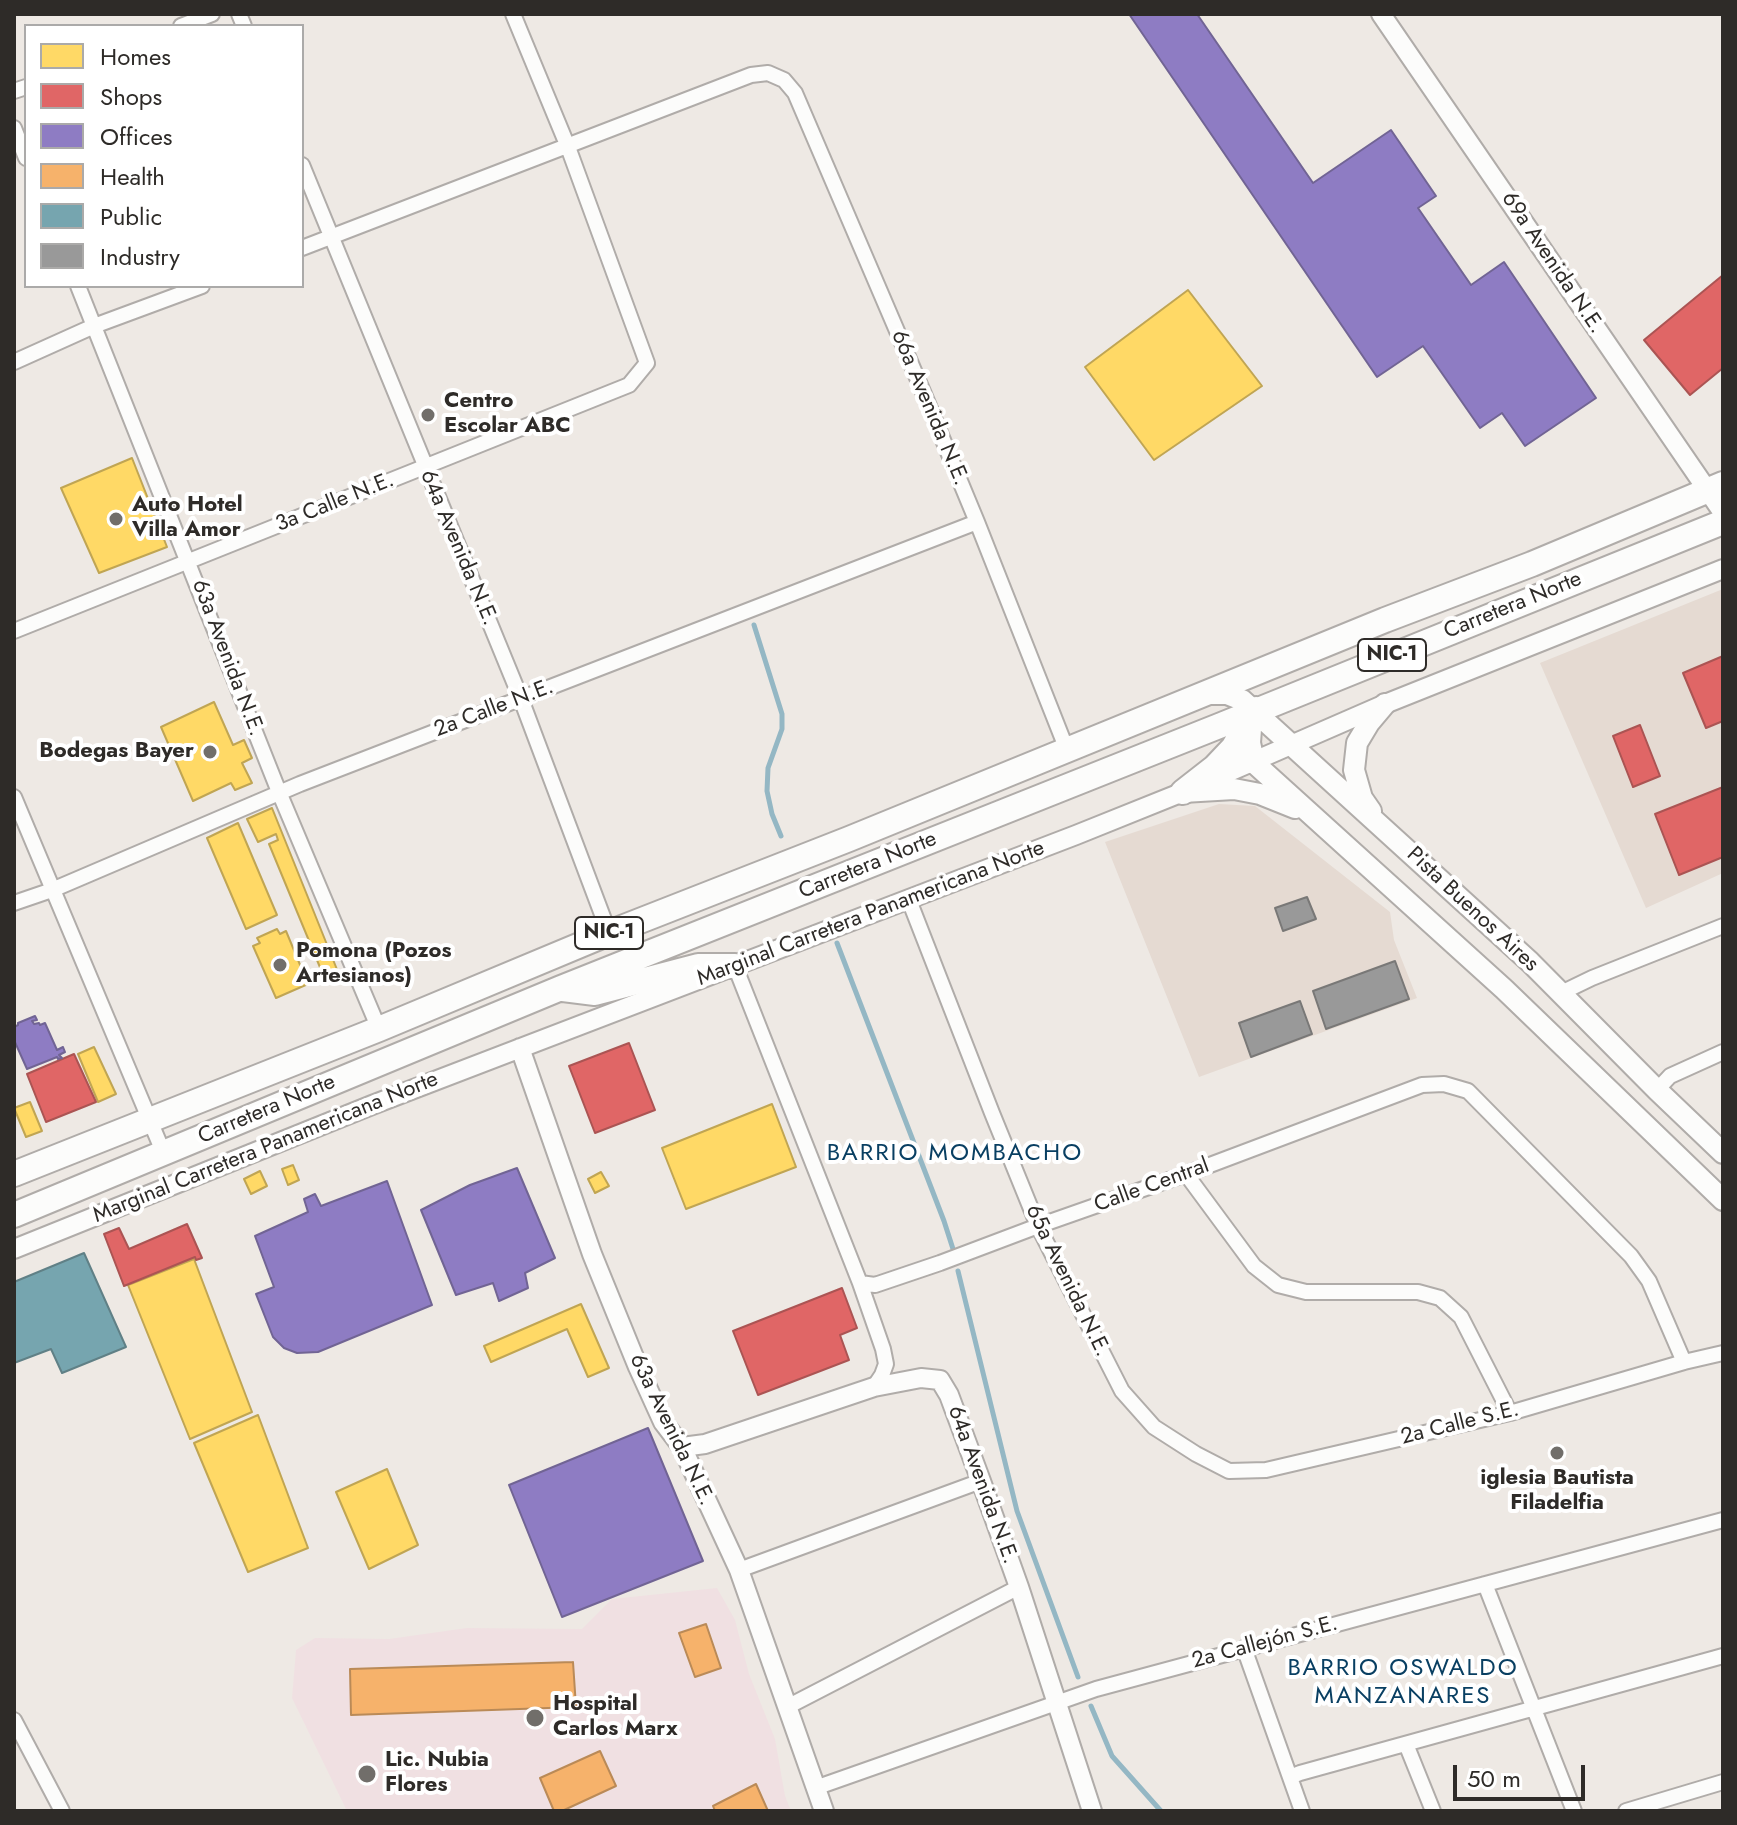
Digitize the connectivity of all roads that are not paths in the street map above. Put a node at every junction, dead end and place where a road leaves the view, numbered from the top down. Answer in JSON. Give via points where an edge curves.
{"nodes":[{"id":1,"x":212,"y":14,"type":"edge"},
{"id":2,"x":513,"y":14,"type":"edge"},
{"id":3,"x":1381,"y":14,"type":"edge"},
{"id":4,"x":186,"y":24,"type":"edge"},
{"id":5,"x":14,"y":128,"type":"edge"},
{"id":6,"x":568,"y":147,"type":"junction"},
{"id":7,"x":24,"y":153,"type":"edge"},
{"id":8,"x":304,"y":170,"type":"edge"},
{"id":9,"x":332,"y":236,"type":"junction"},
{"id":10,"x":304,"y":247,"type":"edge"},
{"id":11,"x":79,"y":288,"type":"edge"},
{"id":12,"x":197,"y":288,"type":"edge"},
{"id":13,"x":94,"y":326,"type":"junction"},
{"id":14,"x":14,"y":362,"type":"edge"},
{"id":15,"x":424,"y":467,"type":"junction"},
{"id":16,"x":1715,"y":487,"type":"edge"},
{"id":17,"x":1723,"y":513,"type":"edge"},
{"id":18,"x":977,"y":522,"type":"junction"},
{"id":19,"x":1723,"y":522,"type":"edge"},
{"id":20,"x":189,"y":562,"type":"junction"},
{"id":21,"x":1532,"y":564,"type":"junction"},
{"id":22,"x":1723,"y":569,"type":"edge"},
{"id":23,"x":14,"y":631,"type":"edge"},
{"id":24,"x":1205,"y":694,"type":"junction"},
{"id":25,"x":521,"y":699,"type":"junction"},
{"id":26,"x":1385,"y":704,"type":"junction"},
{"id":27,"x":1255,"y":711,"type":"junction"},
{"id":28,"x":1291,"y":744,"type":"junction"},
{"id":29,"x":1067,"y":750,"type":"junction"},
{"id":30,"x":1252,"y":761,"type":"junction"},
{"id":31,"x":279,"y":792,"type":"junction"},
{"id":32,"x":1183,"y":792,"type":"junction"},
{"id":33,"x":14,"y":797,"type":"edge"},
{"id":34,"x":1318,"y":820,"type":"junction"},
{"id":35,"x":1385,"y":831,"type":"junction"},
{"id":36,"x":1429,"y":870,"type":"junction"},
{"id":37,"x":52,"y":890,"type":"junction"},
{"id":38,"x":1403,"y":898,"type":"junction"},
{"id":39,"x":909,"y":900,"type":"junction"},
{"id":40,"x":14,"y":903,"type":"edge"},
{"id":41,"x":1723,"y":926,"type":"edge"},
{"id":42,"x":609,"y":933,"type":"junction"},
{"id":43,"x":735,"y":966,"type":"junction"},
{"id":44,"x":561,"y":988,"type":"junction"},
{"id":45,"x":1561,"y":993,"type":"junction"},
{"id":46,"x":379,"y":1029,"type":"junction"},
{"id":47,"x":520,"y":1048,"type":"junction"},
{"id":48,"x":1723,"y":1052,"type":"edge"},
{"id":49,"x":1657,"y":1090,"type":"junction"},
{"id":50,"x":150,"y":1121,"type":"junction"},
{"id":51,"x":1723,"y":1153,"type":"edge"},
{"id":52,"x":164,"y":1154,"type":"junction"},
{"id":53,"x":14,"y":1174,"type":"edge"},
{"id":54,"x":1186,"y":1174,"type":"junction"},
{"id":55,"x":1723,"y":1200,"type":"edge"},
{"id":56,"x":14,"y":1215,"type":"edge"},
{"id":57,"x":1038,"y":1226,"type":"junction"},
{"id":58,"x":14,"y":1249,"type":"edge"},
{"id":59,"x":860,"y":1283,"type":"junction"},
{"id":60,"x":1723,"y":1353,"type":"edge"},
{"id":61,"x":1684,"y":1362,"type":"junction"},
{"id":62,"x":874,"y":1387,"type":"junction"},
{"id":63,"x":1510,"y":1413,"type":"junction"},
{"id":64,"x":682,"y":1447,"type":"junction"},
{"id":65,"x":1196,"y":1454,"type":"joint"},
{"id":66,"x":981,"y":1481,"type":"junction"},
{"id":67,"x":1723,"y":1520,"type":"edge"},
{"id":68,"x":739,"y":1570,"type":"junction"},
{"id":69,"x":1485,"y":1584,"type":"junction"},
{"id":70,"x":1019,"y":1587,"type":"junction"},
{"id":71,"x":1244,"y":1648,"type":"junction"},
{"id":72,"x":1723,"y":1656,"type":"edge"},
{"id":73,"x":1056,"y":1702,"type":"junction"},
{"id":74,"x":787,"y":1707,"type":"junction"},
{"id":75,"x":1534,"y":1709,"type":"junction"},
{"id":76,"x":14,"y":1720,"type":"edge"},
{"id":77,"x":1406,"y":1744,"type":"junction"},
{"id":78,"x":1290,"y":1777,"type":"junction"},
{"id":79,"x":1723,"y":1782,"type":"edge"},
{"id":80,"x":815,"y":1788,"type":"junction"},
{"id":81,"x":62,"y":1811,"type":"edge"},
{"id":82,"x":824,"y":1811,"type":"edge"},
{"id":83,"x":1092,"y":1811,"type":"edge"},
{"id":84,"x":1302,"y":1811,"type":"edge"},
{"id":85,"x":1433,"y":1811,"type":"edge"},
{"id":86,"x":1574,"y":1811,"type":"edge"},
{"id":87,"x":1626,"y":1811,"type":"edge"}],
"edges":[{"from":1,"to":4,"type":"street"},
{"from":2,"to":6,"type":"street"},
{"from":3,"to":16,"type":"street","name":"69a Avenida N.E."},
{"from":5,"to":7,"type":"street"},
{"from":6,"to":9,"type":"street"},
{"from":6,"to":15,"type":"street","name":"3a Calle N.E.","via":[[647,363],[629,385]]},
{"from":6,"to":18,"type":"street","name":"66a Avenida N.E.","via":[[751,75],[768,73],[784,80],[795,93]]},
{"from":8,"to":9,"type":"street","name":"64a Avenida N.E."},
{"from":9,"to":10,"type":"street"},
{"from":9,"to":15,"type":"street","name":"64a Avenida N.E."},
{"from":11,"to":13,"type":"street","name":"63a Avenida N.E."},
{"from":12,"to":13,"type":"street"},
{"from":13,"to":14,"type":"street"},
{"from":13,"to":20,"type":"street","name":"63a Avenida N.E."},
{"from":15,"to":20,"type":"street","name":"3a Calle N.E."},
{"from":15,"to":25,"type":"street","name":"64a Avenida N.E."},
{"from":16,"to":17,"type":"street","name":"69a Avenida N.E."},
{"from":16,"to":21,"type":"highway","name":"Carretera Norte","number":"NIC-1"},
{"from":18,"to":25,"type":"street","name":"2a Calle N.E."},
{"from":18,"to":29,"type":"street","name":"66a Avenida N.E."},
{"from":19,"to":27,"type":"highway","name":"Carretera Norte","number":"NIC-1"},
{"from":20,"to":23,"type":"street","name":"3a Calle N.E."},
{"from":20,"to":31,"type":"street","name":"63a Avenida N.E."},
{"from":21,"to":24,"type":"highway","name":"Carretera Norte","number":"NIC-1"},
{"from":21,"to":27,"type":"highway","via":[[1451,619],[1275,692]]},
{"from":22,"to":26,"type":"street","name":"Marginal Carretera Panamericana Norte"},
{"from":24,"to":27,"type":"main road","name":"Pista Buenos Aires","via":[[1227,694]]},
{"from":24,"to":29,"type":"highway","name":"Carretera Norte","number":"NIC-1"},
{"from":25,"to":31,"type":"street","name":"2a Calle N.E."},
{"from":25,"to":42,"type":"street","name":"64a Avenida N.E."},
{"from":26,"to":28,"type":"street","name":"Marginal Carretera Panamericana Norte"},
{"from":26,"to":35,"type":"main road","via":[[1357,743],[1354,770],[1362,798]]},
{"from":27,"to":28,"type":"main road","name":"Pista Buenos Aires"},
{"from":27,"to":30,"type":"highway","via":[[1248,743]]},
{"from":27,"to":32,"type":"highway","via":[[1233,748]]},
{"from":27,"to":44,"type":"highway","name":"Carretera Norte","number":"NIC-1"},
{"from":28,"to":30,"type":"street","name":"Marginal Carretera Panamericana Norte"},
{"from":28,"to":35,"type":"main road","name":"Pista Buenos Aires"},
{"from":29,"to":42,"type":"highway","name":"Carretera Norte","number":"NIC-1"},
{"from":30,"to":32,"type":"street","name":"Marginal Carretera Panamericana Norte"},
{"from":30,"to":34,"type":"main road","name":"Pista Buenos Aires"},
{"from":31,"to":37,"type":"street","name":"2a Calle N.E."},
{"from":31,"to":46,"type":"street","name":"63a Avenida N.E."},
{"from":32,"to":34,"type":"main road","via":[[1234,789],[1260,794]]},
{"from":32,"to":39,"type":"street","name":"Marginal Carretera Panamericana Norte"},
{"from":33,"to":37,"type":"street"},
{"from":34,"to":38,"type":"main road","name":"Pista Buenos Aires"},
{"from":35,"to":36,"type":"main road","name":"Pista Buenos Aires"},
{"from":36,"to":38,"type":"main road"},
{"from":36,"to":45,"type":"main road","name":"Pista Buenos Aires"},
{"from":37,"to":40,"type":"street","name":"2a Calle N.E."},
{"from":37,"to":50,"type":"street"},
{"from":38,"to":55,"type":"main road","name":"Pista Buenos Aires"},
{"from":39,"to":43,"type":"street","name":"Marginal Carretera Panamericana Norte"},
{"from":39,"to":57,"type":"street","name":"65a Avenida N.E."},
{"from":41,"to":45,"type":"street"},
{"from":42,"to":46,"type":"highway","name":"Carretera Norte","number":"NIC-1"},
{"from":43,"to":44,"type":"highway","via":[[698,966],[595,993]]},
{"from":43,"to":47,"type":"street","name":"Marginal Carretera Panamericana Norte"},
{"from":43,"to":59,"type":"street"},
{"from":44,"to":52,"type":"highway","name":"Carretera Norte","number":"NIC-1"},
{"from":45,"to":49,"type":"main road","name":"Pista Buenos Aires"},
{"from":46,"to":50,"type":"highway","name":"Carretera Norte","number":"NIC-1"},
{"from":47,"to":58,"type":"street","name":"Marginal Carretera Panamericana Norte"},
{"from":47,"to":64,"type":"street","name":"63a Avenida N.E.","via":[[592,1254],[663,1422]]},
{"from":48,"to":49,"type":"street","via":[[1670,1076]]},
{"from":49,"to":51,"type":"main road","name":"Pista Buenos Aires"},
{"from":50,"to":52,"type":"street"},
{"from":50,"to":53,"type":"highway","name":"Carretera Norte","number":"NIC-1"},
{"from":52,"to":56,"type":"highway","name":"Carretera Norte","number":"NIC-1"},
{"from":54,"to":57,"type":"street","name":"Calle Central"},
{"from":54,"to":61,"type":"street","name":"Calle Central","via":[[1422,1085],[1468,1091],[1631,1256],[1649,1281]]},
{"from":54,"to":63,"type":"street","via":[[1254,1266],[1278,1285],[1306,1292],[1418,1292],[1440,1298],[1461,1317]]},
{"from":57,"to":59,"type":"street","name":"Calle Central","via":[[875,1285]]},
{"from":57,"to":65,"type":"street","name":"65a Avenida N.E.","via":[[1122,1391],[1154,1427]]},
{"from":59,"to":62,"type":"street","via":[[886,1364]]},
{"from":60,"to":61,"type":"street","name":"2a Calle S.E."},
{"from":61,"to":63,"type":"street","name":"2a Calle S.E."},
{"from":62,"to":64,"type":"street"},
{"from":62,"to":66,"type":"street","name":"64a Avenida N.E.","via":[[940,1380]]},
{"from":63,"to":65,"type":"street","name":"2a Calle S.E.","via":[[1266,1470],[1229,1471]]},
{"from":64,"to":68,"type":"street","name":"63a Avenida N.E."},
{"from":66,"to":68,"type":"street"},
{"from":66,"to":70,"type":"street","name":"64a Avenida N.E."},
{"from":67,"to":69,"type":"street","name":"2a Callejón S.E."},
{"from":68,"to":74,"type":"street","name":"63a Avenida N.E."},
{"from":69,"to":71,"type":"street","name":"2a Callejón S.E."},
{"from":69,"to":75,"type":"street"},
{"from":70,"to":73,"type":"street","name":"64a Avenida N.E."},
{"from":70,"to":74,"type":"street"},
{"from":71,"to":73,"type":"street","name":"2a Callejón S.E."},
{"from":71,"to":78,"type":"street"},
{"from":72,"to":75,"type":"street"},
{"from":73,"to":80,"type":"street","name":"2a Callejón S.E."},
{"from":73,"to":83,"type":"street","name":"64a Avenida N.E."},
{"from":74,"to":80,"type":"street","name":"63a Avenida N.E."},
{"from":75,"to":77,"type":"street"},
{"from":75,"to":86,"type":"street"},
{"from":76,"to":81,"type":"street"},
{"from":77,"to":78,"type":"street"},
{"from":77,"to":85,"type":"street"},
{"from":78,"to":84,"type":"street"},
{"from":79,"to":87,"type":"street"},
{"from":80,"to":82,"type":"street","name":"63a Avenida N.E."}]}
